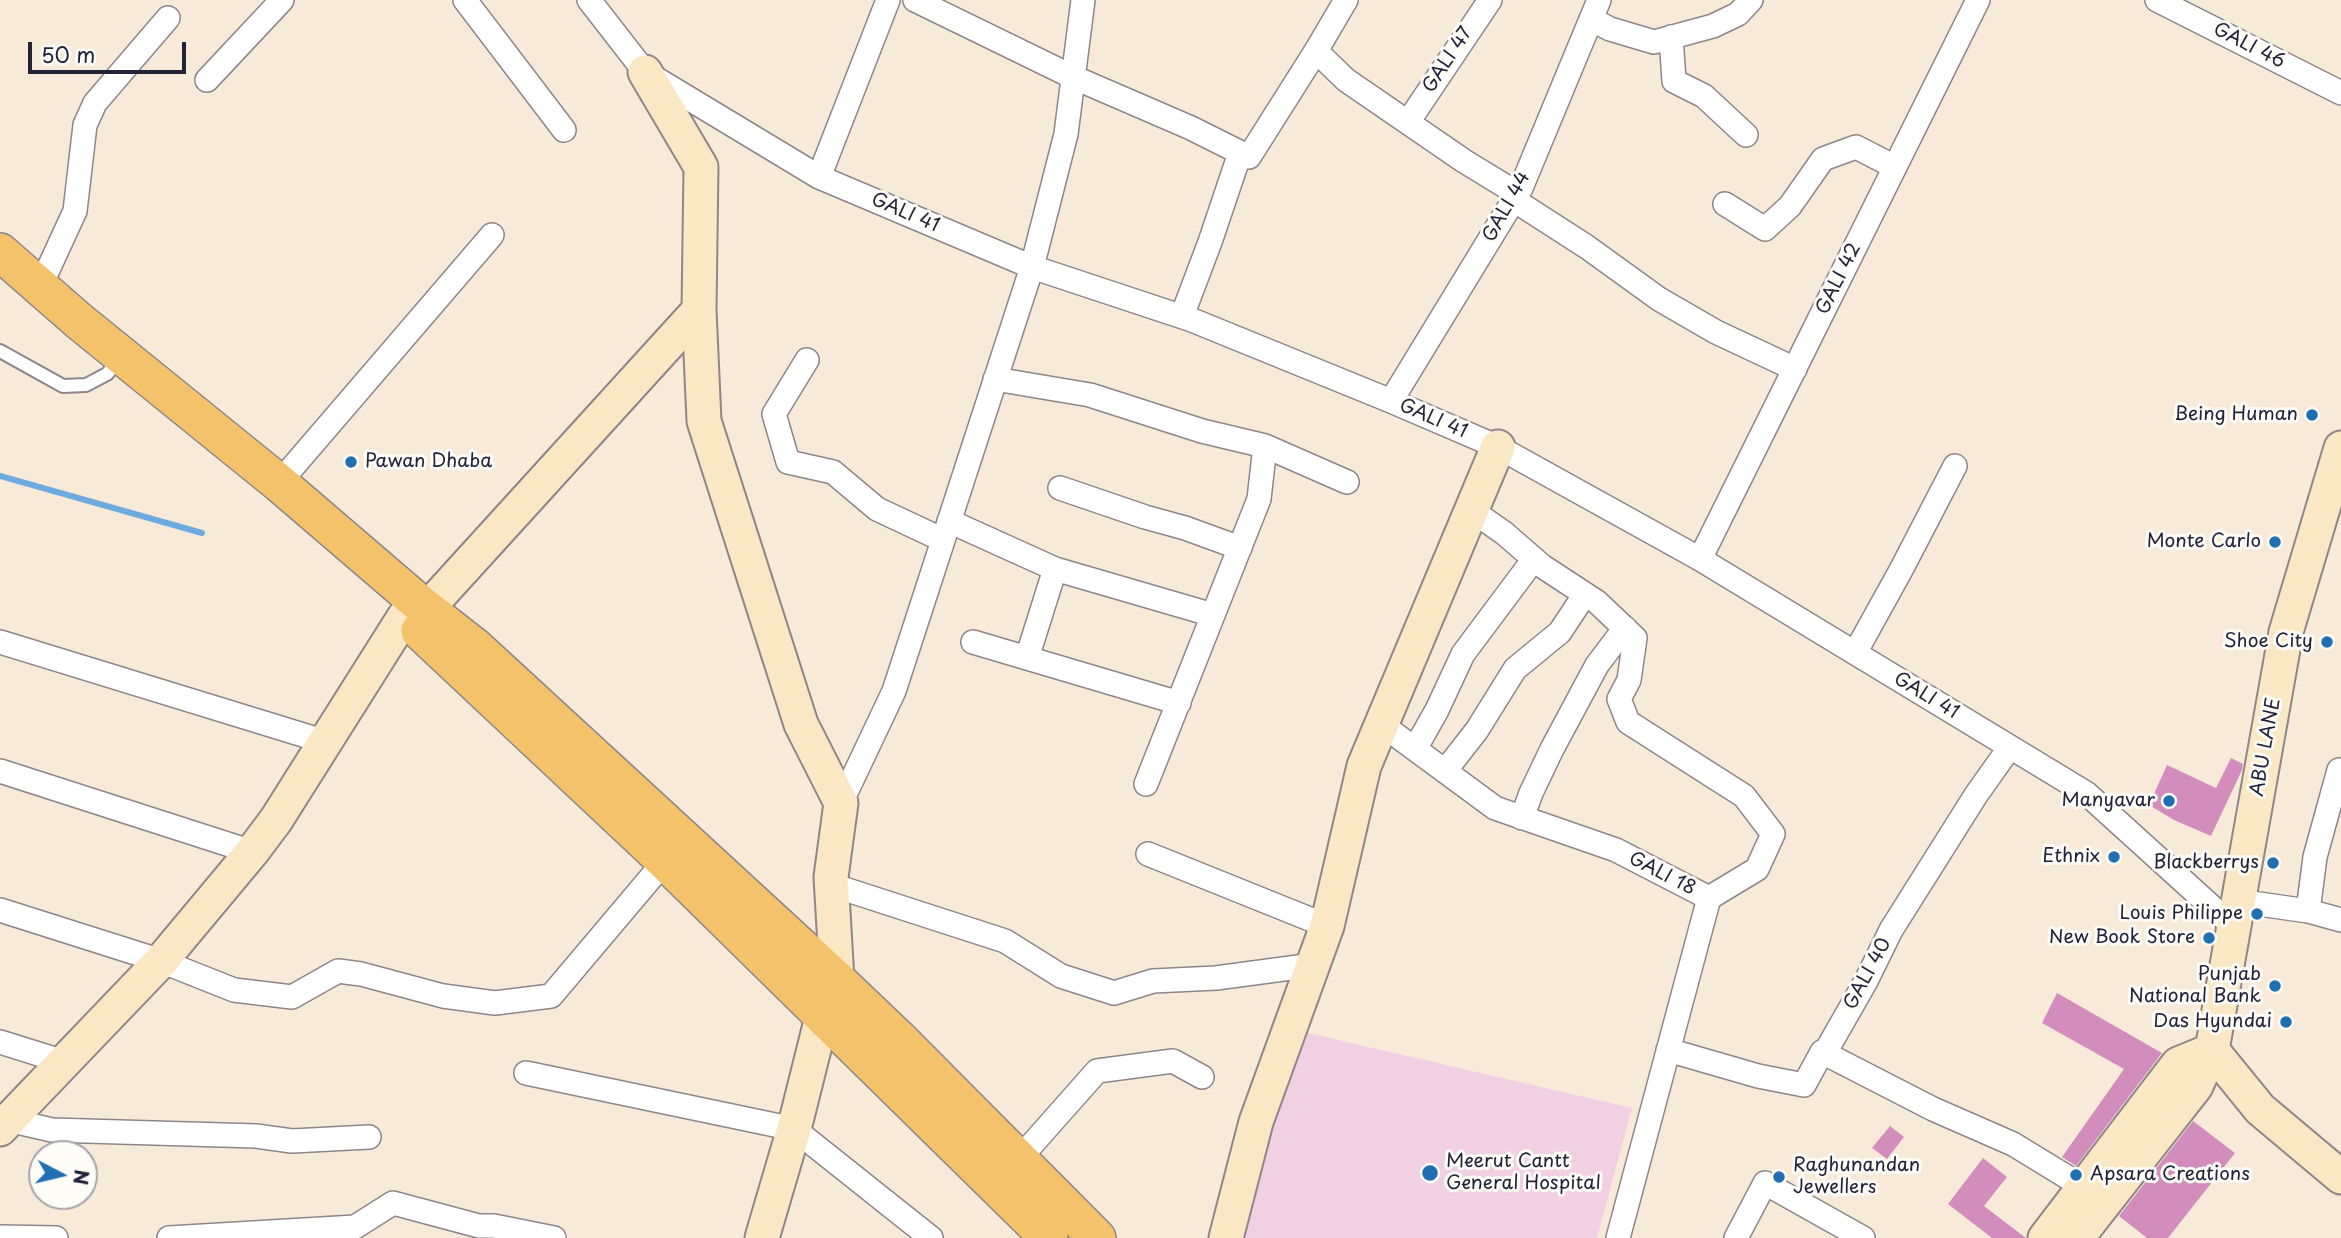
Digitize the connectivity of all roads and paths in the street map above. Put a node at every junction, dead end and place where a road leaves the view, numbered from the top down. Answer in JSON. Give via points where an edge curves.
{"nodes":[{"id":1,"x":282,"y":0,"type":"edge"},
{"id":2,"x":465,"y":0,"type":"edge"},
{"id":3,"x":589,"y":0,"type":"edge"},
{"id":4,"x":888,"y":0,"type":"edge"},
{"id":5,"x":915,"y":0,"type":"edge"},
{"id":6,"x":1083,"y":0,"type":"edge"},
{"id":7,"x":1346,"y":0,"type":"edge"},
{"id":8,"x":1490,"y":0,"type":"edge"},
{"id":9,"x":1751,"y":0,"type":"edge"},
{"id":10,"x":1978,"y":0,"type":"edge"},
{"id":11,"x":2157,"y":0,"type":"edge"},
{"id":12,"x":1595,"y":10,"type":"edge"},
{"id":13,"x":168,"y":18,"type":"dead end"},
{"id":14,"x":1671,"y":37,"type":"junction"},
{"id":15,"x":1316,"y":51,"type":"junction"},
{"id":16,"x":645,"y":72,"type":"junction"},
{"id":17,"x":1073,"y":77,"type":"junction"},
{"id":18,"x":207,"y":80,"type":"dead end"},
{"id":19,"x":2341,"y":93,"type":"edge"},
{"id":20,"x":1408,"y":122,"type":"junction"},
{"id":21,"x":564,"y":130,"type":"dead end"},
{"id":22,"x":1746,"y":135,"type":"dead end"},
{"id":23,"x":1240,"y":153,"type":"junction"},
{"id":24,"x":1895,"y":167,"type":"junction"},
{"id":25,"x":819,"y":177,"type":"junction"},
{"id":26,"x":1516,"y":197,"type":"junction"},
{"id":27,"x":1725,"y":204,"type":"dead end"},
{"id":28,"x":492,"y":235,"type":"dead end"},
{"id":29,"x":0,"y":252,"type":"edge"},
{"id":30,"x":1032,"y":267,"type":"junction"},
{"id":31,"x":0,"y":281,"type":"edge"},
{"id":32,"x":40,"y":287,"type":"junction"},
{"id":33,"x":699,"y":310,"type":"junction"},
{"id":34,"x":1182,"y":316,"type":"junction"},
{"id":35,"x":0,"y":351,"type":"edge"},
{"id":36,"x":807,"y":360,"type":"dead end"},
{"id":37,"x":114,"y":365,"type":"junction"},
{"id":38,"x":1795,"y":369,"type":"junction"},
{"id":39,"x":995,"y":379,"type":"junction"},
{"id":40,"x":1391,"y":401,"type":"junction"},
{"id":41,"x":1265,"y":446,"type":"junction"},
{"id":42,"x":1498,"y":447,"type":"junction"},
{"id":43,"x":2341,"y":448,"type":"edge"},
{"id":44,"x":1955,"y":466,"type":"dead end"},
{"id":45,"x":1347,"y":482,"type":"dead end"},
{"id":46,"x":279,"y":483,"type":"junction"},
{"id":47,"x":1060,"y":488,"type":"dead end"},
{"id":48,"x":1471,"y":510,"type":"junction"},
{"id":49,"x":946,"y":531,"type":"junction"},
{"id":50,"x":1240,"y":548,"type":"junction"},
{"id":51,"x":1534,"y":559,"type":"junction"},
{"id":52,"x":1700,"y":559,"type":"junction"},
{"id":53,"x":1055,"y":569,"type":"junction"},
{"id":54,"x":1586,"y":594,"type":"junction"},
{"id":55,"x":415,"y":613,"type":"junction"},
{"id":56,"x":1213,"y":615,"type":"junction"},
{"id":57,"x":1625,"y":628,"type":"junction"},
{"id":58,"x":0,"y":642,"type":"edge"},
{"id":59,"x":972,"y":642,"type":"dead end"},
{"id":60,"x":1855,"y":653,"type":"junction"},
{"id":61,"x":1027,"y":658,"type":"junction"},
{"id":62,"x":1179,"y":703,"type":"junction"},
{"id":63,"x":1381,"y":724,"type":"junction"},
{"id":64,"x":327,"y":742,"type":"junction"},
{"id":65,"x":2010,"y":747,"type":"junction"},
{"id":66,"x":1415,"y":749,"type":"junction"},
{"id":67,"x":0,"y":771,"type":"edge"},
{"id":68,"x":1445,"y":771,"type":"junction"},
{"id":69,"x":2341,"y":771,"type":"edge"},
{"id":70,"x":1146,"y":784,"type":"dead end"},
{"id":71,"x":841,"y":803,"type":"junction"},
{"id":72,"x":1522,"y":818,"type":"junction"},
{"id":73,"x":252,"y":852,"type":"junction"},
{"id":74,"x":1148,"y":854,"type":"dead end"},
{"id":75,"x":665,"y":861,"type":"junction"},
{"id":76,"x":832,"y":885,"type":"junction"},
{"id":77,"x":1709,"y":898,"type":"junction"},
{"id":78,"x":0,"y":910,"type":"edge"},
{"id":79,"x":2308,"y":912,"type":"junction"},
{"id":80,"x":2236,"y":914,"type":"junction"},
{"id":81,"x":2341,"y":920,"type":"edge"},
{"id":82,"x":1327,"y":926,"type":"junction"},
{"id":83,"x":161,"y":961,"type":"junction"},
{"id":84,"x":1313,"y":965,"type":"junction"},
{"id":85,"x":837,"y":980,"type":"junction"},
{"id":86,"x":822,"y":1017,"type":"junction"},
{"id":87,"x":0,"y":1042,"type":"edge"},
{"id":88,"x":1668,"y":1050,"type":"junction"},
{"id":89,"x":2211,"y":1050,"type":"junction"},
{"id":90,"x":1822,"y":1052,"type":"junction"},
{"id":91,"x":64,"y":1062,"type":"junction"},
{"id":92,"x":526,"y":1073,"type":"dead end"},
{"id":93,"x":1202,"y":1077,"type":"dead end"},
{"id":94,"x":4,"y":1125,"type":"edge"},
{"id":95,"x":794,"y":1129,"type":"junction"},
{"id":96,"x":369,"y":1137,"type":"dead end"},
{"id":97,"x":1019,"y":1159,"type":"junction"},
{"id":98,"x":2341,"y":1177,"type":"edge"},
{"id":99,"x":2085,"y":1188,"type":"junction"},
{"id":100,"x":478,"y":1232,"type":"edge"},
{"id":101,"x":0,"y":1237,"type":"edge"},
{"id":102,"x":56,"y":1238,"type":"edge"},
{"id":103,"x":169,"y":1238,"type":"edge"},
{"id":104,"x":554,"y":1238,"type":"edge"},
{"id":105,"x":762,"y":1238,"type":"edge"},
{"id":106,"x":931,"y":1238,"type":"edge"},
{"id":107,"x":1049,"y":1238,"type":"edge"},
{"id":108,"x":1097,"y":1238,"type":"edge"},
{"id":109,"x":1226,"y":1238,"type":"edge"},
{"id":110,"x":1618,"y":1238,"type":"edge"},
{"id":111,"x":1736,"y":1238,"type":"edge"},
{"id":112,"x":1863,"y":1238,"type":"edge"},
{"id":113,"x":2045,"y":1238,"type":"edge"},
{"id":114,"x":2077,"y":1238,"type":"edge"}],
"edges":[{"from":1,"to":18,"type":"street"},
{"from":2,"to":21,"type":"street"},
{"from":3,"to":16,"type":"street","name":"GALI 41"},
{"from":4,"to":25,"type":"street"},
{"from":5,"to":17,"type":"street"},
{"from":6,"to":17,"type":"street"},
{"from":7,"to":15,"type":"street"},
{"from":8,"to":20,"type":"street","name":"GALI 47"},
{"from":9,"to":14,"type":"street","via":[[1738,15]]},
{"from":10,"to":24,"type":"street","name":"GALI 42"},
{"from":11,"to":19,"type":"street","name":"GALI 46"},
{"from":12,"to":14,"type":"street","via":[[1610,29],[1654,42]]},
{"from":12,"to":26,"type":"street","name":"GALI 44"},
{"from":13,"to":32,"type":"street","via":[[94,103],[85,125],[75,211]]},
{"from":14,"to":22,"type":"street","via":[[1674,81],[1704,96]]},
{"from":15,"to":20,"type":"street","via":[[1346,80]]},
{"from":15,"to":23,"type":"street","via":[[1248,157]]},
{"from":16,"to":25,"type":"street","name":"GALI 41"},
{"from":16,"to":33,"type":"street","via":[[701,167]]},
{"from":17,"to":23,"type":"street"},
{"from":17,"to":30,"type":"street","via":[[1066,134]]},
{"from":20,"to":26,"type":"street"},
{"from":23,"to":34,"type":"street"},
{"from":24,"to":27,"type":"street","via":[[1856,147],[1824,159],[1790,206],[1765,229]]},
{"from":24,"to":38,"type":"street","name":"GALI 42"},
{"from":25,"to":30,"type":"street","name":"GALI 41"},
{"from":26,"to":38,"type":"street","via":[[1659,299]]},
{"from":26,"to":40,"type":"street","name":"GALI 44"},
{"from":28,"to":46,"type":"street"},
{"from":29,"to":32,"type":"main road"},
{"from":30,"to":34,"type":"street","name":"GALI 41"},
{"from":30,"to":39,"type":"street"},
{"from":31,"to":37,"type":"main road"},
{"from":32,"to":37,"type":"main road"},
{"from":33,"to":55,"type":"street"},
{"from":33,"to":71,"type":"street","via":[[704,421],[801,724]]},
{"from":34,"to":40,"type":"street","name":"GALI 41"},
{"from":35,"to":37,"type":"lane","via":[[63,386],[86,385]]},
{"from":36,"to":49,"type":"street","via":[[774,414],[788,462],[833,472],[877,509]]},
{"from":37,"to":46,"type":"main road"},
{"from":37,"to":55,"type":"main road"},
{"from":38,"to":52,"type":"street","name":"GALI 42"},
{"from":39,"to":41,"type":"street","via":[[1090,395]]},
{"from":39,"to":49,"type":"street"},
{"from":40,"to":42,"type":"street","name":"GALI 41"},
{"from":41,"to":45,"type":"street"},
{"from":41,"to":50,"type":"street","via":[[1259,499]]},
{"from":42,"to":48,"type":"street"},
{"from":42,"to":52,"type":"street","name":"GALI 41"},
{"from":43,"to":80,"type":"street","name":"ABU LANE","via":[[2286,632]]},
{"from":44,"to":60,"type":"street"},
{"from":46,"to":55,"type":"main road"},
{"from":47,"to":50,"type":"street"},
{"from":48,"to":51,"type":"street"},
{"from":48,"to":63,"type":"street"},
{"from":49,"to":53,"type":"street"},
{"from":49,"to":71,"type":"street","via":[[894,691]]},
{"from":50,"to":56,"type":"street"},
{"from":51,"to":54,"type":"street"},
{"from":51,"to":66,"type":"street","via":[[1463,654]]},
{"from":52,"to":60,"type":"street","name":"GALI 41"},
{"from":53,"to":56,"type":"street"},
{"from":53,"to":61,"type":"street"},
{"from":54,"to":57,"type":"street"},
{"from":54,"to":68,"type":"street","via":[[1560,632],[1515,669]]},
{"from":55,"to":64,"type":"street"},
{"from":55,"to":75,"type":"main road"},
{"from":55,"to":85,"type":"main road","via":[[475,647]]},
{"from":56,"to":62,"type":"street"},
{"from":57,"to":72,"type":"street","via":[[1597,665]]},
{"from":57,"to":77,"type":"street","via":[[1635,638],[1629,680],[1619,699],[1628,722],[1744,796],[1773,834],[1757,869]]},
{"from":58,"to":64,"type":"street"},
{"from":59,"to":61,"type":"street"},
{"from":60,"to":65,"type":"street","name":"GALI 41"},
{"from":61,"to":62,"type":"street"},
{"from":62,"to":70,"type":"street"},
{"from":63,"to":66,"type":"street","name":"GALI 18"},
{"from":63,"to":82,"type":"street","via":[[1364,766]]},
{"from":64,"to":73,"type":"street"},
{"from":65,"to":80,"type":"street","name":"GALI 41","via":[[2086,793]]},
{"from":65,"to":90,"type":"street","name":"GALI 40","via":[[1891,930]]},
{"from":66,"to":68,"type":"street","name":"GALI 18"},
{"from":67,"to":73,"type":"street"},
{"from":68,"to":72,"type":"street","name":"GALI 18","via":[[1495,808]]},
{"from":69,"to":79,"type":"street","via":[[2315,857]]},
{"from":71,"to":76,"type":"street"},
{"from":72,"to":77,"type":"street","name":"GALI 18","via":[[1616,850]]},
{"from":73,"to":83,"type":"street"},
{"from":74,"to":82,"type":"street"},
{"from":75,"to":83,"type":"street","via":[[551,996],[495,1003],[443,996],[338,971],[292,997],[262,995],[234,990]]},
{"from":75,"to":86,"type":"main road"},
{"from":76,"to":84,"type":"street","via":[[1005,941],[1061,976],[1114,993],[1153,981]]},
{"from":76,"to":85,"type":"street"},
{"from":77,"to":88,"type":"street","name":"GALI 18"},
{"from":78,"to":83,"type":"street"},
{"from":79,"to":80,"type":"street"},
{"from":79,"to":81,"type":"street"},
{"from":80,"to":89,"type":"street","name":"ABU LANE"},
{"from":82,"to":84,"type":"street"},
{"from":83,"to":91,"type":"street"},
{"from":84,"to":109,"type":"street","via":[[1256,1122]]},
{"from":85,"to":86,"type":"street"},
{"from":85,"to":97,"type":"main road"},
{"from":86,"to":95,"type":"street"},
{"from":86,"to":107,"type":"main road"},
{"from":87,"to":91,"type":"street"},
{"from":88,"to":90,"type":"street","name":"GALI 40","via":[[1804,1084]]},
{"from":88,"to":110,"type":"street","name":"GALI 18"},
{"from":89,"to":98,"type":"street","via":[[2260,1109]]},
{"from":89,"to":99,"type":"street","via":[[2178,1064]]},
{"from":89,"to":114,"type":"street","name":"ABU LANE","via":[[2196,1086]]},
{"from":90,"to":99,"type":"street","via":[[2013,1144]]},
{"from":91,"to":94,"type":"street"},
{"from":92,"to":95,"type":"street"},
{"from":93,"to":97,"type":"street","via":[[1173,1061],[1097,1071]]},
{"from":94,"to":96,"type":"street","via":[[292,1141]]},
{"from":95,"to":105,"type":"street"},
{"from":95,"to":106,"type":"street"},
{"from":97,"to":108,"type":"main road"},
{"from":99,"to":113,"type":"street"},
{"from":100,"to":103,"type":"street","via":[[393,1203],[355,1227]]},
{"from":100,"to":104,"type":"street","via":[[494,1226]]},
{"from":101,"to":102,"type":"street"},
{"from":111,"to":112,"type":"street","via":[[1765,1183]]}]}
